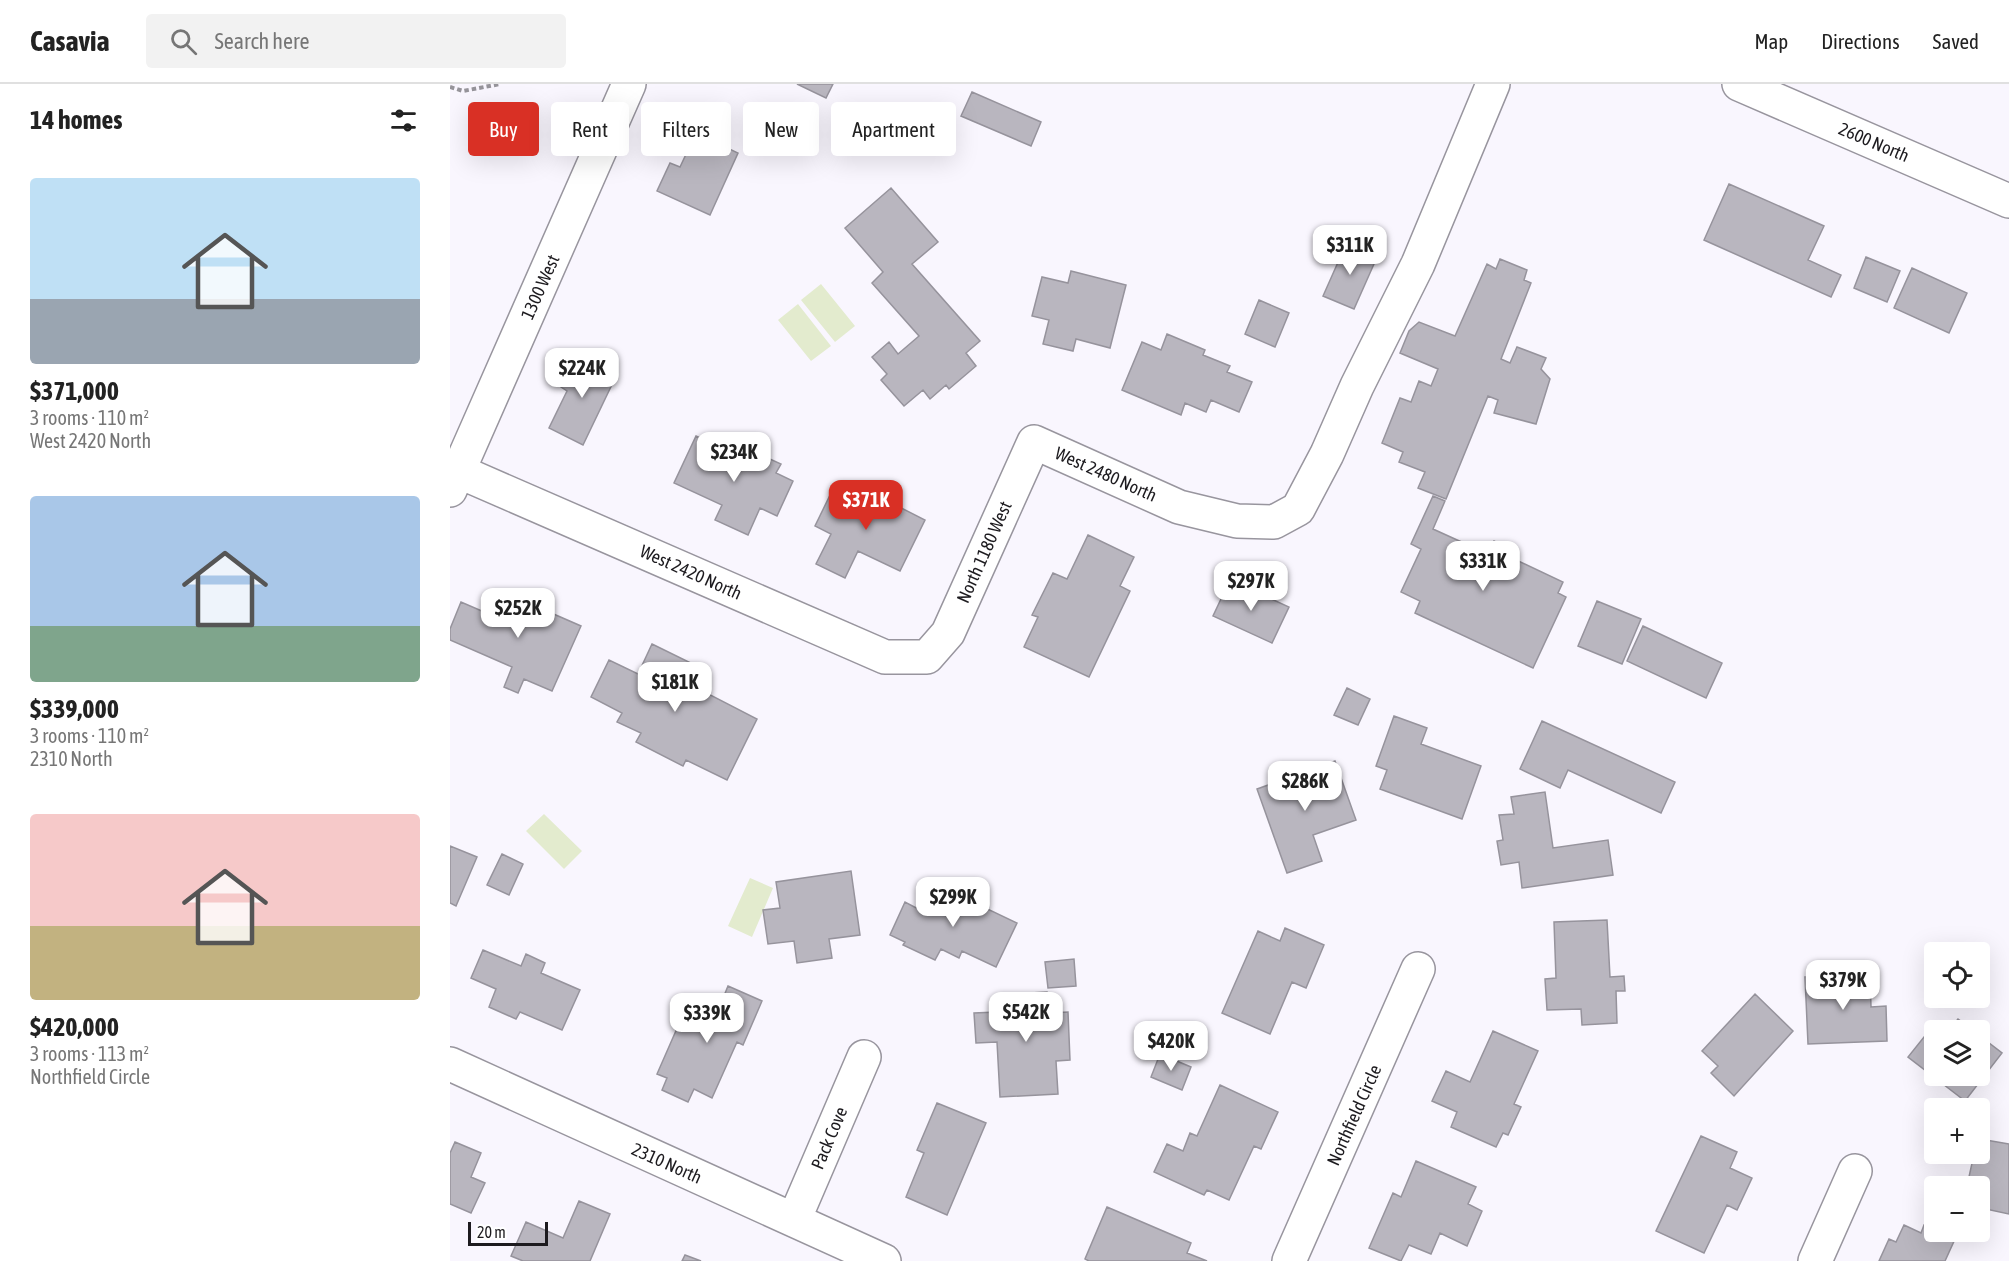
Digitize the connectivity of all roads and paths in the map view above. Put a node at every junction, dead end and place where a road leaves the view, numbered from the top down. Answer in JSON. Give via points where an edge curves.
{"nodes":[{"id":1,"x":500,"y":84,"type":"edge"},
{"id":2,"x":629,"y":84,"type":"edge"},
{"id":3,"x":1493,"y":84,"type":"edge"},
{"id":4,"x":1739,"y":84,"type":"edge"},
{"id":5,"x":450,"y":87,"type":"edge"},
{"id":6,"x":1777,"y":91,"type":"edge"},
{"id":7,"x":2009,"y":201,"type":"edge"},
{"id":8,"x":1034,"y":442,"type":"joint"},
{"id":9,"x":454,"y":480,"type":"edge"},
{"id":10,"x":927,"y":657,"type":"joint"},
{"id":11,"x":1418,"y":969,"type":"dead end"},
{"id":12,"x":864,"y":1056,"type":"dead end"},
{"id":13,"x":450,"y":1064,"type":"edge"},
{"id":14,"x":1854,"y":1171,"type":"dead end"},
{"id":15,"x":794,"y":1220,"type":"junction"},
{"id":16,"x":884,"y":1261,"type":"edge"},
{"id":17,"x":1289,"y":1261,"type":"edge"},
{"id":18,"x":1815,"y":1261,"type":"edge"}],
"edges":[{"from":1,"to":5,"type":"path","via":[[463,91]]},
{"from":2,"to":9,"type":"street","name":"1300 West"},
{"from":3,"to":8,"type":"street","name":"West 2480 North","via":[[1418,264],[1298,509],[1274,522],[1237,521],[1179,507]]},
{"from":4,"to":6,"type":"street","name":"2600 North"},
{"from":6,"to":7,"type":"street","name":"2600 North"},
{"from":8,"to":10,"type":"street","name":"North 1180 West","via":[[948,633]]},
{"from":9,"to":10,"type":"street","name":"West 2420 North","via":[[885,657]]},
{"from":11,"to":17,"type":"street","name":"Northfield Circle"},
{"from":12,"to":15,"type":"street","name":"Pack Cove"},
{"from":13,"to":15,"type":"street","name":"2310 North"},
{"from":14,"to":18,"type":"street"},
{"from":15,"to":16,"type":"street","name":"2310 North"}]}
